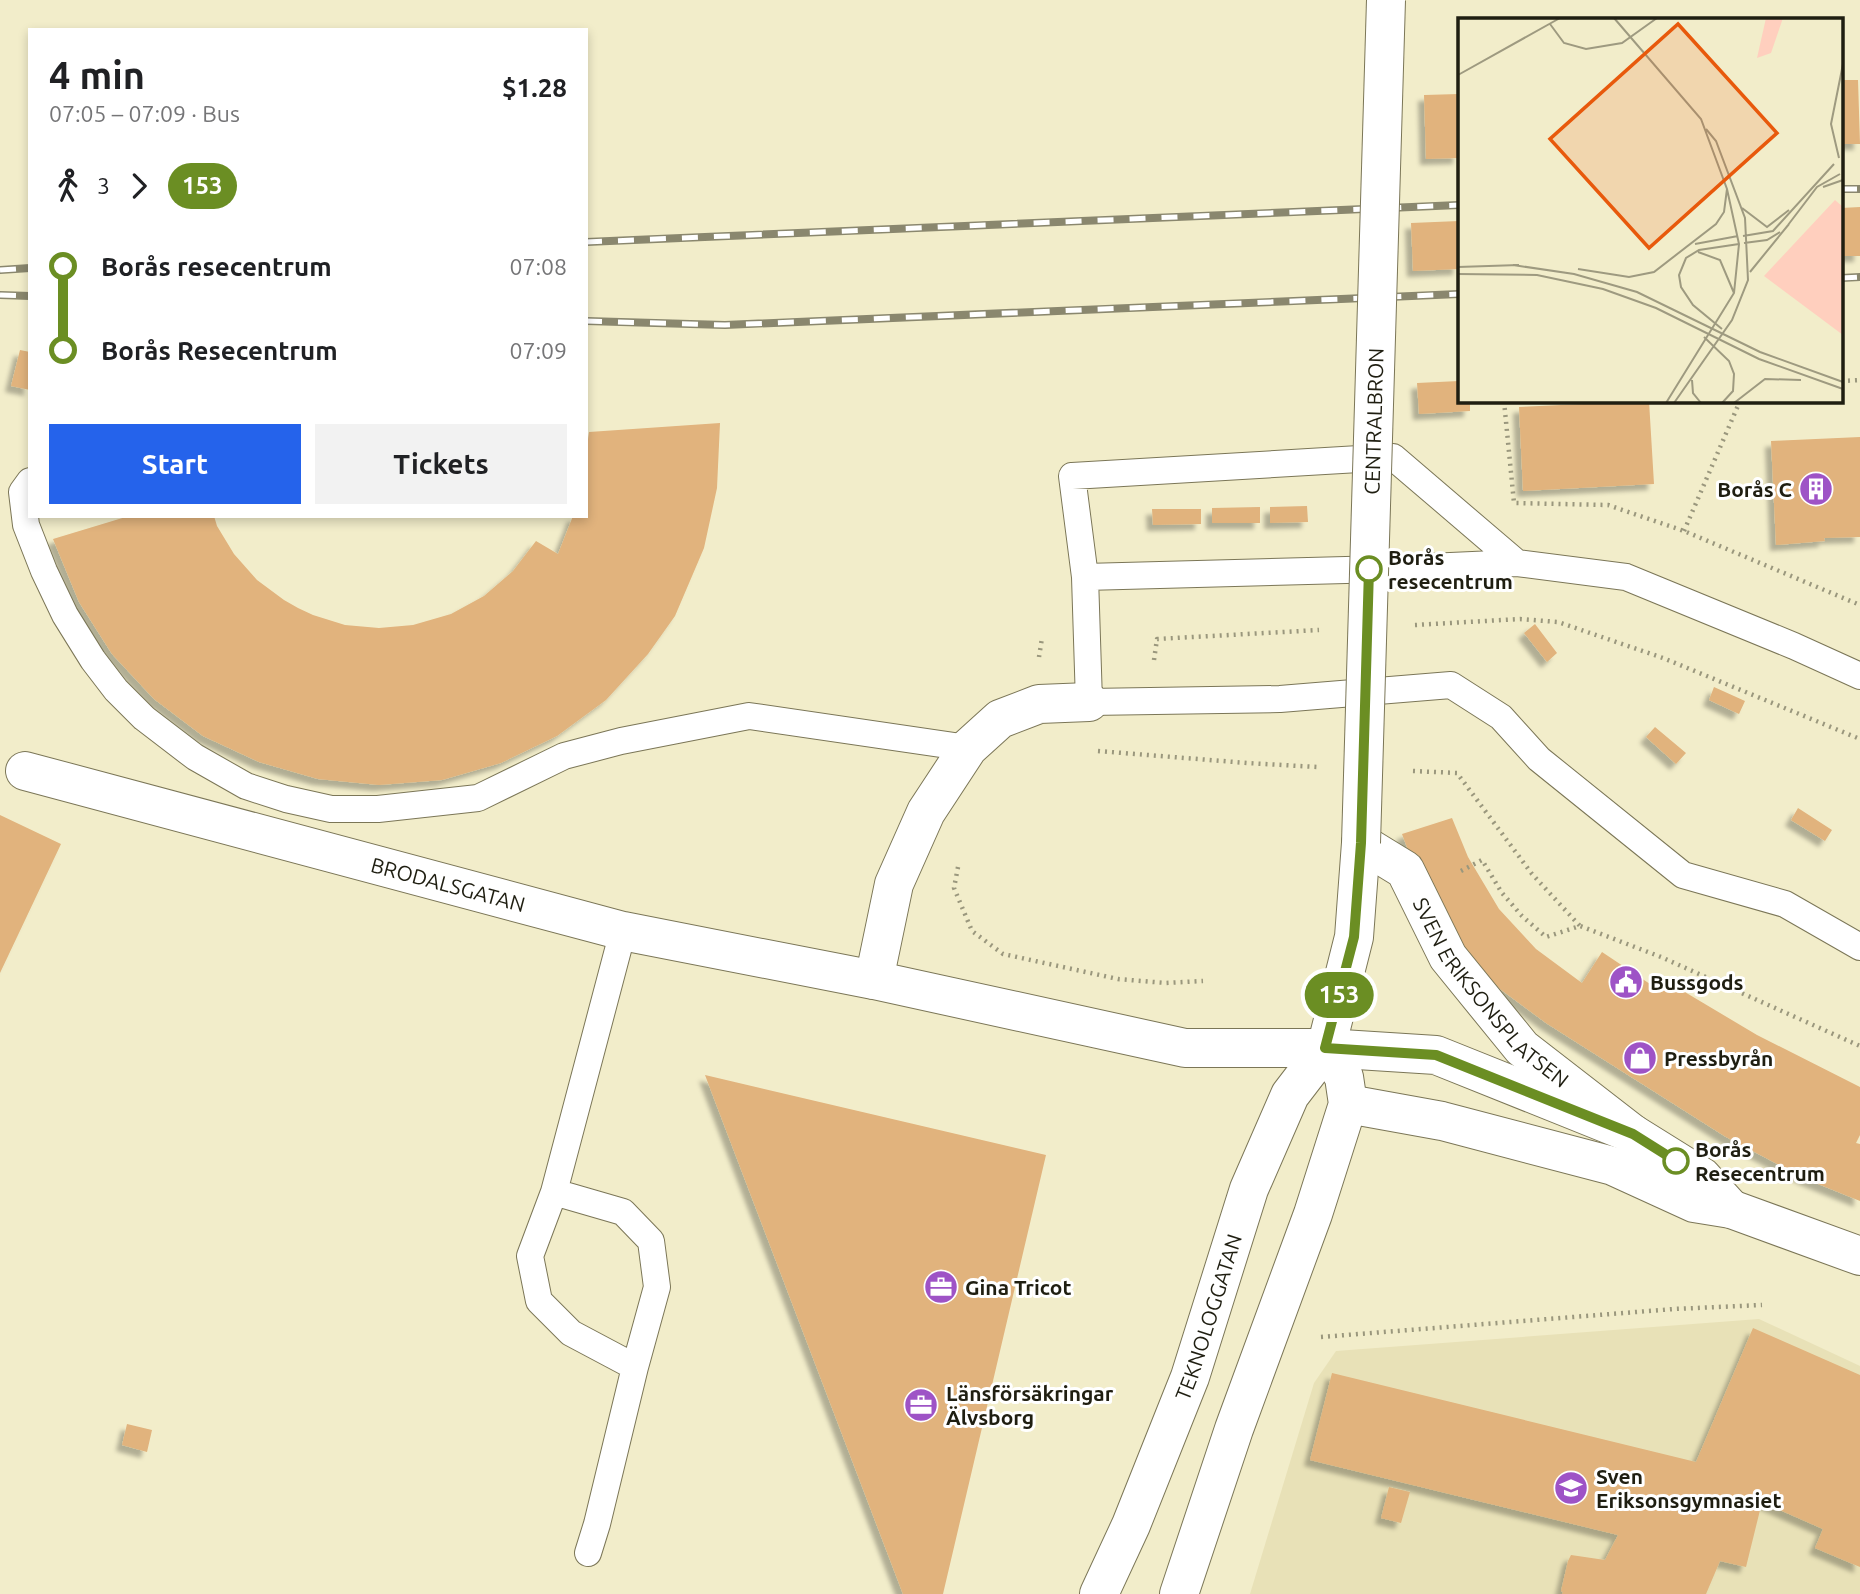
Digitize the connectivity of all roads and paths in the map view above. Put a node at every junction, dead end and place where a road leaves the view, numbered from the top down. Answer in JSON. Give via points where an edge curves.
{"nodes":[{"id":1,"x":1386,"y":0,"type":"edge"},
{"id":2,"x":1860,"y":380,"type":"edge"},
{"id":3,"x":1842,"y":381,"type":"edge"},
{"id":4,"x":1504,"y":402,"type":"edge"},
{"id":5,"x":1740,"y":402,"type":"edge"},
{"id":6,"x":28,"y":484,"type":"edge"},
{"id":7,"x":1684,"y":531,"type":"junction"},
{"id":8,"x":1517,"y":563,"type":"junction"},
{"id":9,"x":1085,"y":578,"type":"junction"},
{"id":10,"x":1860,"y":605,"type":"edge"},
{"id":11,"x":1408,"y":625,"type":"dead end"},
{"id":12,"x":1324,"y":630,"type":"dead end"},
{"id":13,"x":1860,"y":676,"type":"edge"},
{"id":14,"x":1148,"y":701,"type":"junction"},
{"id":15,"x":1089,"y":702,"type":"junction"},
{"id":16,"x":1860,"y":739,"type":"edge"},
{"id":17,"x":968,"y":748,"type":"junction"},
{"id":18,"x":1146,"y":755,"type":"dead end"},
{"id":19,"x":24,"y":771,"type":"dead end"},
{"id":20,"x":1361,"y":843,"type":"junction"},
{"id":21,"x":958,"y":866,"type":"dead end"},
{"id":22,"x":1454,"y":874,"type":"dead end"},
{"id":23,"x":623,"y":931,"type":"junction"},
{"id":24,"x":1860,"y":947,"type":"edge"},
{"id":25,"x":874,"y":980,"type":"junction"},
{"id":26,"x":1203,"y":981,"type":"dead end"},
{"id":27,"x":1860,"y":1046,"type":"edge"},
{"id":28,"x":1325,"y":1048,"type":"junction"},
{"id":29,"x":1348,"y":1104,"type":"junction"},
{"id":30,"x":1633,"y":1134,"type":"junction"},
{"id":31,"x":554,"y":1192,"type":"junction"},
{"id":32,"x":1731,"y":1209,"type":"junction"},
{"id":33,"x":1860,"y":1256,"type":"edge"},
{"id":34,"x":1762,"y":1305,"type":"dead end"},
{"id":35,"x":1317,"y":1337,"type":"dead end"},
{"id":36,"x":635,"y":1367,"type":"junction"},
{"id":37,"x":588,"y":1553,"type":"dead end"},
{"id":38,"x":1099,"y":1594,"type":"edge"},
{"id":39,"x":1179,"y":1594,"type":"edge"}],
"edges":[{"from":1,"to":20,"type":"street","name":"CENTRALBRON","bridge":true},
{"from":2,"to":3,"type":"path"},
{"from":4,"to":7,"type":"path","via":[[1514,503],[1608,505]]},
{"from":5,"to":7,"type":"path"},
{"from":6,"to":17,"type":"lane","via":[[22,492],[26,525],[44,571],[65,615],[116,690],[195,757],[246,786],[286,799],[331,809],[378,809],[478,797],[564,756],[749,716]]},
{"from":7,"to":10,"type":"path"},
{"from":8,"to":9,"type":"lane"},
{"from":8,"to":9,"type":"lane","via":[[1393,457],[1072,476]]},
{"from":8,"to":13,"type":"lane","via":[[1626,577]]},
{"from":9,"to":15,"type":"lane"},
{"from":11,"to":16,"type":"path","via":[[1520,619],[1558,622],[1663,658]]},
{"from":12,"to":14,"type":"path","via":[[1157,639]]},
{"from":14,"to":15,"type":"lane"},
{"from":14,"to":18,"type":"path"},
{"from":14,"to":24,"type":"lane","via":[[1280,699],[1451,685],[1501,717],[1539,759],[1684,875],[1785,904]]},
{"from":15,"to":17,"type":"street","via":[[1039,704],[1000,719]]},
{"from":17,"to":25,"type":"street","via":[[926,812],[894,884]]},
{"from":19,"to":23,"type":"street","name":"BRODALSGATAN"},
{"from":20,"to":28,"type":"street","name":"TEKNOLOGGATAN","via":[[1354,937]]},
{"from":20,"to":30,"type":"street","name":"SVEN ERIKSONSPLATSEN","via":[[1405,870],[1448,957],[1522,1048]]},
{"from":21,"to":26,"type":"path","via":[[954,888],[972,931],[1003,954],[1118,979]]},
{"from":22,"to":27,"type":"path","via":[[1482,860],[1502,892],[1546,937],[1580,926]]},
{"from":23,"to":25,"type":"street","name":"BRODALSGATAN"},
{"from":23,"to":31,"type":"lane"},
{"from":25,"to":28,"type":"street","name":"SVEN ERIKSONSPLATSEN","via":[[1185,1048]]},
{"from":28,"to":29,"type":"street","via":[[1344,1077]]},
{"from":28,"to":30,"type":"street","name":"SVEN ERIKSONSPLATSEN","via":[[1436,1055]]},
{"from":28,"to":38,"type":"street","name":"TEKNOLOGGATAN","via":[[1290,1095],[1249,1189],[1189,1377]]},
{"from":29,"to":32,"type":"street","name":"SVEN ERIKSONSPLATSEN","via":[[1442,1121],[1613,1167],[1694,1203]]},
{"from":29,"to":39,"type":"street"},
{"from":30,"to":32,"type":"street","name":"SVEN ERIKSONSPLATSEN","via":[[1702,1177]]},
{"from":31,"to":36,"type":"lane","via":[[530,1256],[539,1301],[571,1333]]},
{"from":31,"to":36,"type":"lane","via":[[623,1212],[651,1241],[657,1287]]},
{"from":32,"to":33,"type":"street","name":"SVEN ERIKSONSPLATSEN"},
{"from":34,"to":35,"type":"path"},
{"from":36,"to":37,"type":"lane"}]}
